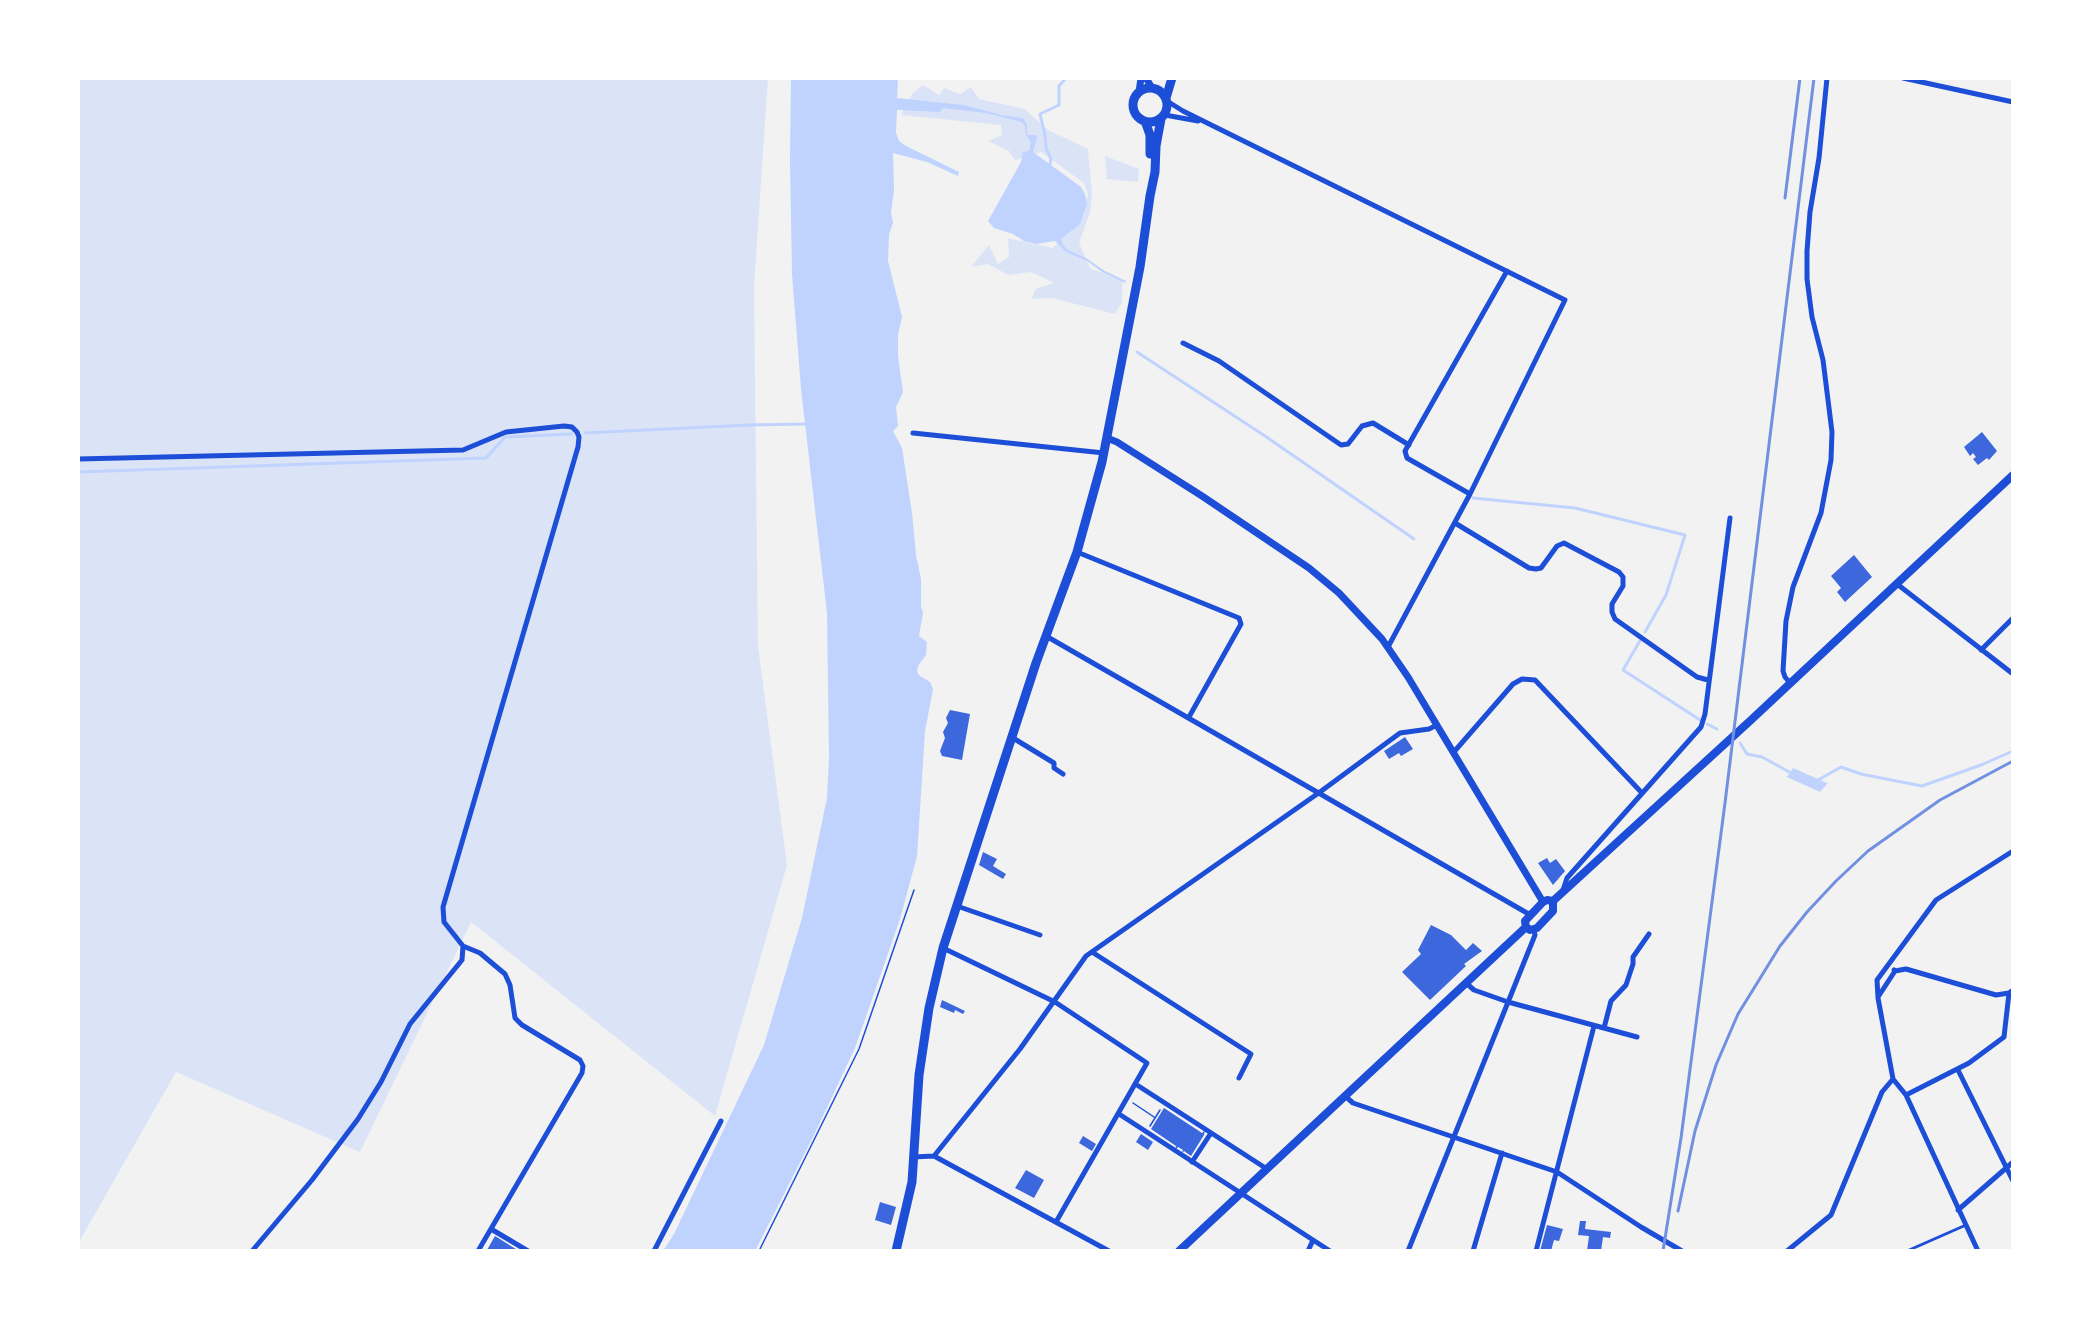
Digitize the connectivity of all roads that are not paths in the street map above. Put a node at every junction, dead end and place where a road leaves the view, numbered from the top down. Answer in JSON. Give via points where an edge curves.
{"nodes":[{"id":1,"x":1144,"y":78,"type":"edge"},
{"id":2,"x":1167,"y":78,"type":"edge"},
{"id":3,"x":1172,"y":78,"type":"edge"},
{"id":4,"x":1827,"y":78,"type":"edge"},
{"id":5,"x":1902,"y":78,"type":"edge"},
{"id":6,"x":1155,"y":88,"type":"junction"},
{"id":7,"x":1139,"y":92,"type":"junction"},
{"id":8,"x":1167,"y":99,"type":"junction"},
{"id":9,"x":2013,"y":102,"type":"edge"},
{"id":10,"x":1163,"y":117,"type":"junction"},
{"id":11,"x":1144,"y":121,"type":"junction"},
{"id":12,"x":1208,"y":123,"type":"junction"},
{"id":13,"x":1150,"y":196,"type":"junction"},
{"id":14,"x":1507,"y":271,"type":"junction"},
{"id":15,"x":1183,"y":343,"type":"dead end"},
{"id":16,"x":913,"y":433,"type":"dead end"},
{"id":17,"x":1107,"y":438,"type":"junction"},
{"id":18,"x":1409,"y":445,"type":"junction"},
{"id":19,"x":1104,"y":453,"type":"junction"},
{"id":20,"x":78,"y":459,"type":"edge"},
{"id":21,"x":2013,"y":475,"type":"edge"},
{"id":22,"x":1470,"y":494,"type":"junction"},
{"id":23,"x":1730,"y":518,"type":"dead end"},
{"id":24,"x":1455,"y":523,"type":"junction"},
{"id":25,"x":1077,"y":552,"type":"junction"},
{"id":26,"x":1897,"y":584,"type":"junction"},
{"id":27,"x":2013,"y":618,"type":"edge"},
{"id":28,"x":1046,"y":636,"type":"junction"},
{"id":29,"x":1388,"y":647,"type":"junction"},
{"id":30,"x":1981,"y":650,"type":"junction"},
{"id":31,"x":2013,"y":674,"type":"edge"},
{"id":32,"x":1708,"y":680,"type":"junction"},
{"id":33,"x":1790,"y":683,"type":"junction"},
{"id":34,"x":1189,"y":717,"type":"junction"},
{"id":35,"x":1437,"y":725,"type":"junction"},
{"id":36,"x":1012,"y":738,"type":"junction"},
{"id":37,"x":1453,"y":753,"type":"junction"},
{"id":38,"x":1064,"y":774,"type":"dead end"},
{"id":39,"x":1320,"y":792,"type":"junction"},
{"id":40,"x":1642,"y":793,"type":"junction"},
{"id":41,"x":2013,"y":851,"type":"edge"},
{"id":42,"x":1562,"y":892,"type":"junction"},
{"id":43,"x":1543,"y":902,"type":"junction"},
{"id":44,"x":1552,"y":902,"type":"junction"},
{"id":45,"x":957,"y":906,"type":"junction"},
{"id":46,"x":1532,"y":914,"type":"junction"},
{"id":47,"x":1530,"y":929,"type":"junction"},
{"id":48,"x":1649,"y":934,"type":"dead end"},
{"id":49,"x":1040,"y":935,"type":"dead end"},
{"id":50,"x":463,"y":946,"type":"junction"},
{"id":51,"x":944,"y":948,"type":"junction"},
{"id":52,"x":1092,"y":952,"type":"junction"},
{"id":53,"x":1888,"y":964,"type":"junction"},
{"id":54,"x":1895,"y":971,"type":"junction"},
{"id":55,"x":1466,"y":983,"type":"junction"},
{"id":56,"x":2011,"y":992,"type":"edge"},
{"id":57,"x":1878,"y":998,"type":"junction"},
{"id":58,"x":1055,"y":1002,"type":"junction"},
{"id":59,"x":1508,"y":1002,"type":"junction"},
{"id":60,"x":1594,"y":1026,"type":"junction"},
{"id":61,"x":1604,"y":1028,"type":"junction"},
{"id":62,"x":2010,"y":1028,"type":"edge"},
{"id":63,"x":1637,"y":1037,"type":"dead end"},
{"id":64,"x":1958,"y":1070,"type":"junction"},
{"id":65,"x":1239,"y":1078,"type":"dead end"},
{"id":66,"x":1893,"y":1079,"type":"junction"},
{"id":67,"x":1137,"y":1084,"type":"junction"},
{"id":68,"x":1905,"y":1095,"type":"junction"},
{"id":69,"x":1345,"y":1096,"type":"junction"},
{"id":70,"x":1119,"y":1114,"type":"junction"},
{"id":71,"x":721,"y":1121,"type":"dead end"},
{"id":72,"x":1211,"y":1133,"type":"junction"},
{"id":73,"x":1455,"y":1137,"type":"junction"},
{"id":74,"x":1502,"y":1153,"type":"junction"},
{"id":75,"x":934,"y":1156,"type":"junction"},
{"id":76,"x":913,"y":1157,"type":"junction"},
{"id":77,"x":1192,"y":1162,"type":"junction"},
{"id":78,"x":2013,"y":1162,"type":"edge"},
{"id":79,"x":2006,"y":1167,"type":"junction"},
{"id":80,"x":1267,"y":1169,"type":"junction"},
{"id":81,"x":1557,"y":1172,"type":"junction"},
{"id":82,"x":2013,"y":1181,"type":"edge"},
{"id":83,"x":1241,"y":1193,"type":"junction"},
{"id":84,"x":1958,"y":1210,"type":"junction"},
{"id":85,"x":1056,"y":1222,"type":"junction"},
{"id":86,"x":1966,"y":1225,"type":"junction"},
{"id":87,"x":491,"y":1229,"type":"junction"},
{"id":88,"x":1313,"y":1240,"type":"junction"},
{"id":89,"x":252,"y":1251,"type":"edge"},
{"id":90,"x":478,"y":1251,"type":"edge"},
{"id":91,"x":528,"y":1251,"type":"edge"},
{"id":92,"x":654,"y":1251,"type":"edge"},
{"id":93,"x":896,"y":1251,"type":"edge"},
{"id":94,"x":1109,"y":1251,"type":"edge"},
{"id":95,"x":1179,"y":1251,"type":"edge"},
{"id":96,"x":1308,"y":1251,"type":"edge"},
{"id":97,"x":1330,"y":1251,"type":"edge"},
{"id":98,"x":1408,"y":1251,"type":"edge"},
{"id":99,"x":1473,"y":1251,"type":"edge"},
{"id":100,"x":1536,"y":1251,"type":"edge"},
{"id":101,"x":1682,"y":1251,"type":"edge"},
{"id":102,"x":1787,"y":1251,"type":"edge"},
{"id":103,"x":1907,"y":1251,"type":"edge"},
{"id":104,"x":1978,"y":1251,"type":"edge"}],
"edges":[{"from":1,"to":6,"type":"street"},
{"from":1,"to":7,"type":"street"},
{"from":2,"to":6,"type":"main road"},
{"from":3,"to":8,"type":"main road"},
{"from":4,"to":33,"type":"street","via":[[1810,212],[1807,279],[1823,360],[1832,432],[1831,460],[1821,513],[1793,587],[1786,621],[1784,671]]},
{"from":5,"to":9,"type":"street"},
{"from":6,"to":7,"type":"main road"},
{"from":6,"to":8,"type":"main road"},
{"from":7,"to":11,"type":"main road","via":[[1133,106]]},
{"from":8,"to":10,"type":"main road"},
{"from":8,"to":12,"type":"street","via":[[1173,106]]},
{"from":10,"to":11,"type":"main road","via":[[1156,122]]},
{"from":10,"to":12,"type":"street"},
{"from":10,"to":13,"type":"main road"},
{"from":11,"to":13,"type":"main road","via":[[1150,135]]},
{"from":12,"to":14,"type":"street"},
{"from":13,"to":17,"type":"main road"},
{"from":14,"to":18,"type":"street"},
{"from":14,"to":22,"type":"street","via":[[1565,300]]},
{"from":15,"to":18,"type":"street","via":[[1219,361],[1341,445],[1348,444],[1362,426],[1373,423]]},
{"from":16,"to":19,"type":"street"},
{"from":17,"to":19,"type":"main road"},
{"from":17,"to":29,"type":"street","via":[[1309,568],[1339,593]]},
{"from":18,"to":22,"type":"street","via":[[1405,451],[1407,458]]},
{"from":19,"to":25,"type":"main road"},
{"from":20,"to":50,"type":"street","via":[[463,450],[506,432],[564,426],[577,432],[578,447],[443,907],[444,922]]},
{"from":21,"to":26,"type":"main road"},
{"from":22,"to":24,"type":"street"},
{"from":23,"to":32,"type":"street"},
{"from":24,"to":29,"type":"street"},
{"from":24,"to":32,"type":"street","via":[[1529,568],[1541,567],[1564,543],[1619,572],[1623,586],[1612,604],[1615,619],[1697,677]]},
{"from":25,"to":28,"type":"main road"},
{"from":25,"to":34,"type":"street","via":[[1239,618],[1241,624]]},
{"from":26,"to":30,"type":"street"},
{"from":26,"to":33,"type":"main road"},
{"from":27,"to":30,"type":"street"},
{"from":28,"to":34,"type":"street"},
{"from":28,"to":36,"type":"main road"},
{"from":29,"to":35,"type":"street"},
{"from":30,"to":31,"type":"street"},
{"from":32,"to":40,"type":"street","via":[[1701,727]]},
{"from":33,"to":42,"type":"main road"},
{"from":34,"to":39,"type":"street"},
{"from":35,"to":37,"type":"street"},
{"from":35,"to":39,"type":"street","via":[[1400,732]]},
{"from":36,"to":38,"type":"street","via":[[1054,763],[1054,768]]},
{"from":36,"to":45,"type":"main road"},
{"from":37,"to":40,"type":"street","via":[[1513,684],[1522,679],[1535,680]]},
{"from":37,"to":43,"type":"street"},
{"from":39,"to":46,"type":"street"},
{"from":39,"to":52,"type":"street"},
{"from":40,"to":42,"type":"street","via":[[1567,878]]},
{"from":41,"to":53,"type":"street","via":[[1941,896]]},
{"from":42,"to":44,"type":"main road"},
{"from":43,"to":44,"type":"main road"},
{"from":43,"to":46,"type":"main road"},
{"from":44,"to":47,"type":"main road","via":[[1552,911]]},
{"from":45,"to":49,"type":"street"},
{"from":45,"to":51,"type":"main road"},
{"from":46,"to":47,"type":"main road","via":[[1524,922]]},
{"from":47,"to":55,"type":"main road"},
{"from":47,"to":59,"type":"street","via":[[1535,935]]},
{"from":48,"to":61,"type":"street","via":[[1633,957],[1626,985],[1611,1001]]},
{"from":50,"to":87,"type":"street","via":[[480,953],[505,974],[515,1018],[580,1060],[583,1066]]},
{"from":50,"to":89,"type":"street","via":[[462,960],[410,1024],[358,1119]]},
{"from":51,"to":58,"type":"street"},
{"from":51,"to":76,"type":"main road","via":[[929,1008]]},
{"from":52,"to":58,"type":"street"},
{"from":52,"to":65,"type":"street","via":[[1251,1054]]},
{"from":53,"to":54,"type":"street"},
{"from":53,"to":57,"type":"street","via":[[1876,980]]},
{"from":54,"to":56,"type":"street","via":[[1906,969],[1996,995]]},
{"from":54,"to":57,"type":"street"},
{"from":55,"to":59,"type":"street","via":[[1474,990]]},
{"from":55,"to":69,"type":"main road"},
{"from":56,"to":62,"type":"street"},
{"from":57,"to":66,"type":"street"},
{"from":58,"to":67,"type":"street","via":[[1148,1063]]},
{"from":58,"to":75,"type":"street"},
{"from":59,"to":60,"type":"street"},
{"from":59,"to":73,"type":"street"},
{"from":60,"to":61,"type":"street"},
{"from":60,"to":81,"type":"street"},
{"from":61,"to":63,"type":"street"},
{"from":62,"to":64,"type":"street"},
{"from":64,"to":68,"type":"street"},
{"from":64,"to":79,"type":"street"},
{"from":66,"to":68,"type":"street"},
{"from":66,"to":102,"type":"street","via":[[1882,1092],[1831,1215]]},
{"from":67,"to":70,"type":"street"},
{"from":67,"to":72,"type":"street"},
{"from":68,"to":84,"type":"street"},
{"from":69,"to":73,"type":"street","via":[[1353,1103]]},
{"from":69,"to":80,"type":"main road"},
{"from":70,"to":77,"type":"street"},
{"from":70,"to":85,"type":"street"},
{"from":71,"to":92,"type":"street"},
{"from":72,"to":77,"type":"street"},
{"from":72,"to":80,"type":"street"},
{"from":73,"to":74,"type":"street"},
{"from":73,"to":98,"type":"street"},
{"from":74,"to":81,"type":"street"},
{"from":74,"to":99,"type":"street"},
{"from":75,"to":76,"type":"street"},
{"from":75,"to":85,"type":"street"},
{"from":76,"to":93,"type":"main road"},
{"from":77,"to":83,"type":"street"},
{"from":78,"to":79,"type":"street"},
{"from":79,"to":82,"type":"street"},
{"from":79,"to":84,"type":"street"},
{"from":80,"to":83,"type":"main road"},
{"from":81,"to":100,"type":"street"},
{"from":81,"to":101,"type":"street"},
{"from":83,"to":88,"type":"street"},
{"from":83,"to":95,"type":"main road"},
{"from":84,"to":86,"type":"street"},
{"from":85,"to":94,"type":"street"},
{"from":86,"to":103,"type":"lane"},
{"from":86,"to":104,"type":"street"},
{"from":87,"to":90,"type":"street"},
{"from":87,"to":91,"type":"street"},
{"from":88,"to":96,"type":"street"},
{"from":88,"to":97,"type":"street"}]}
